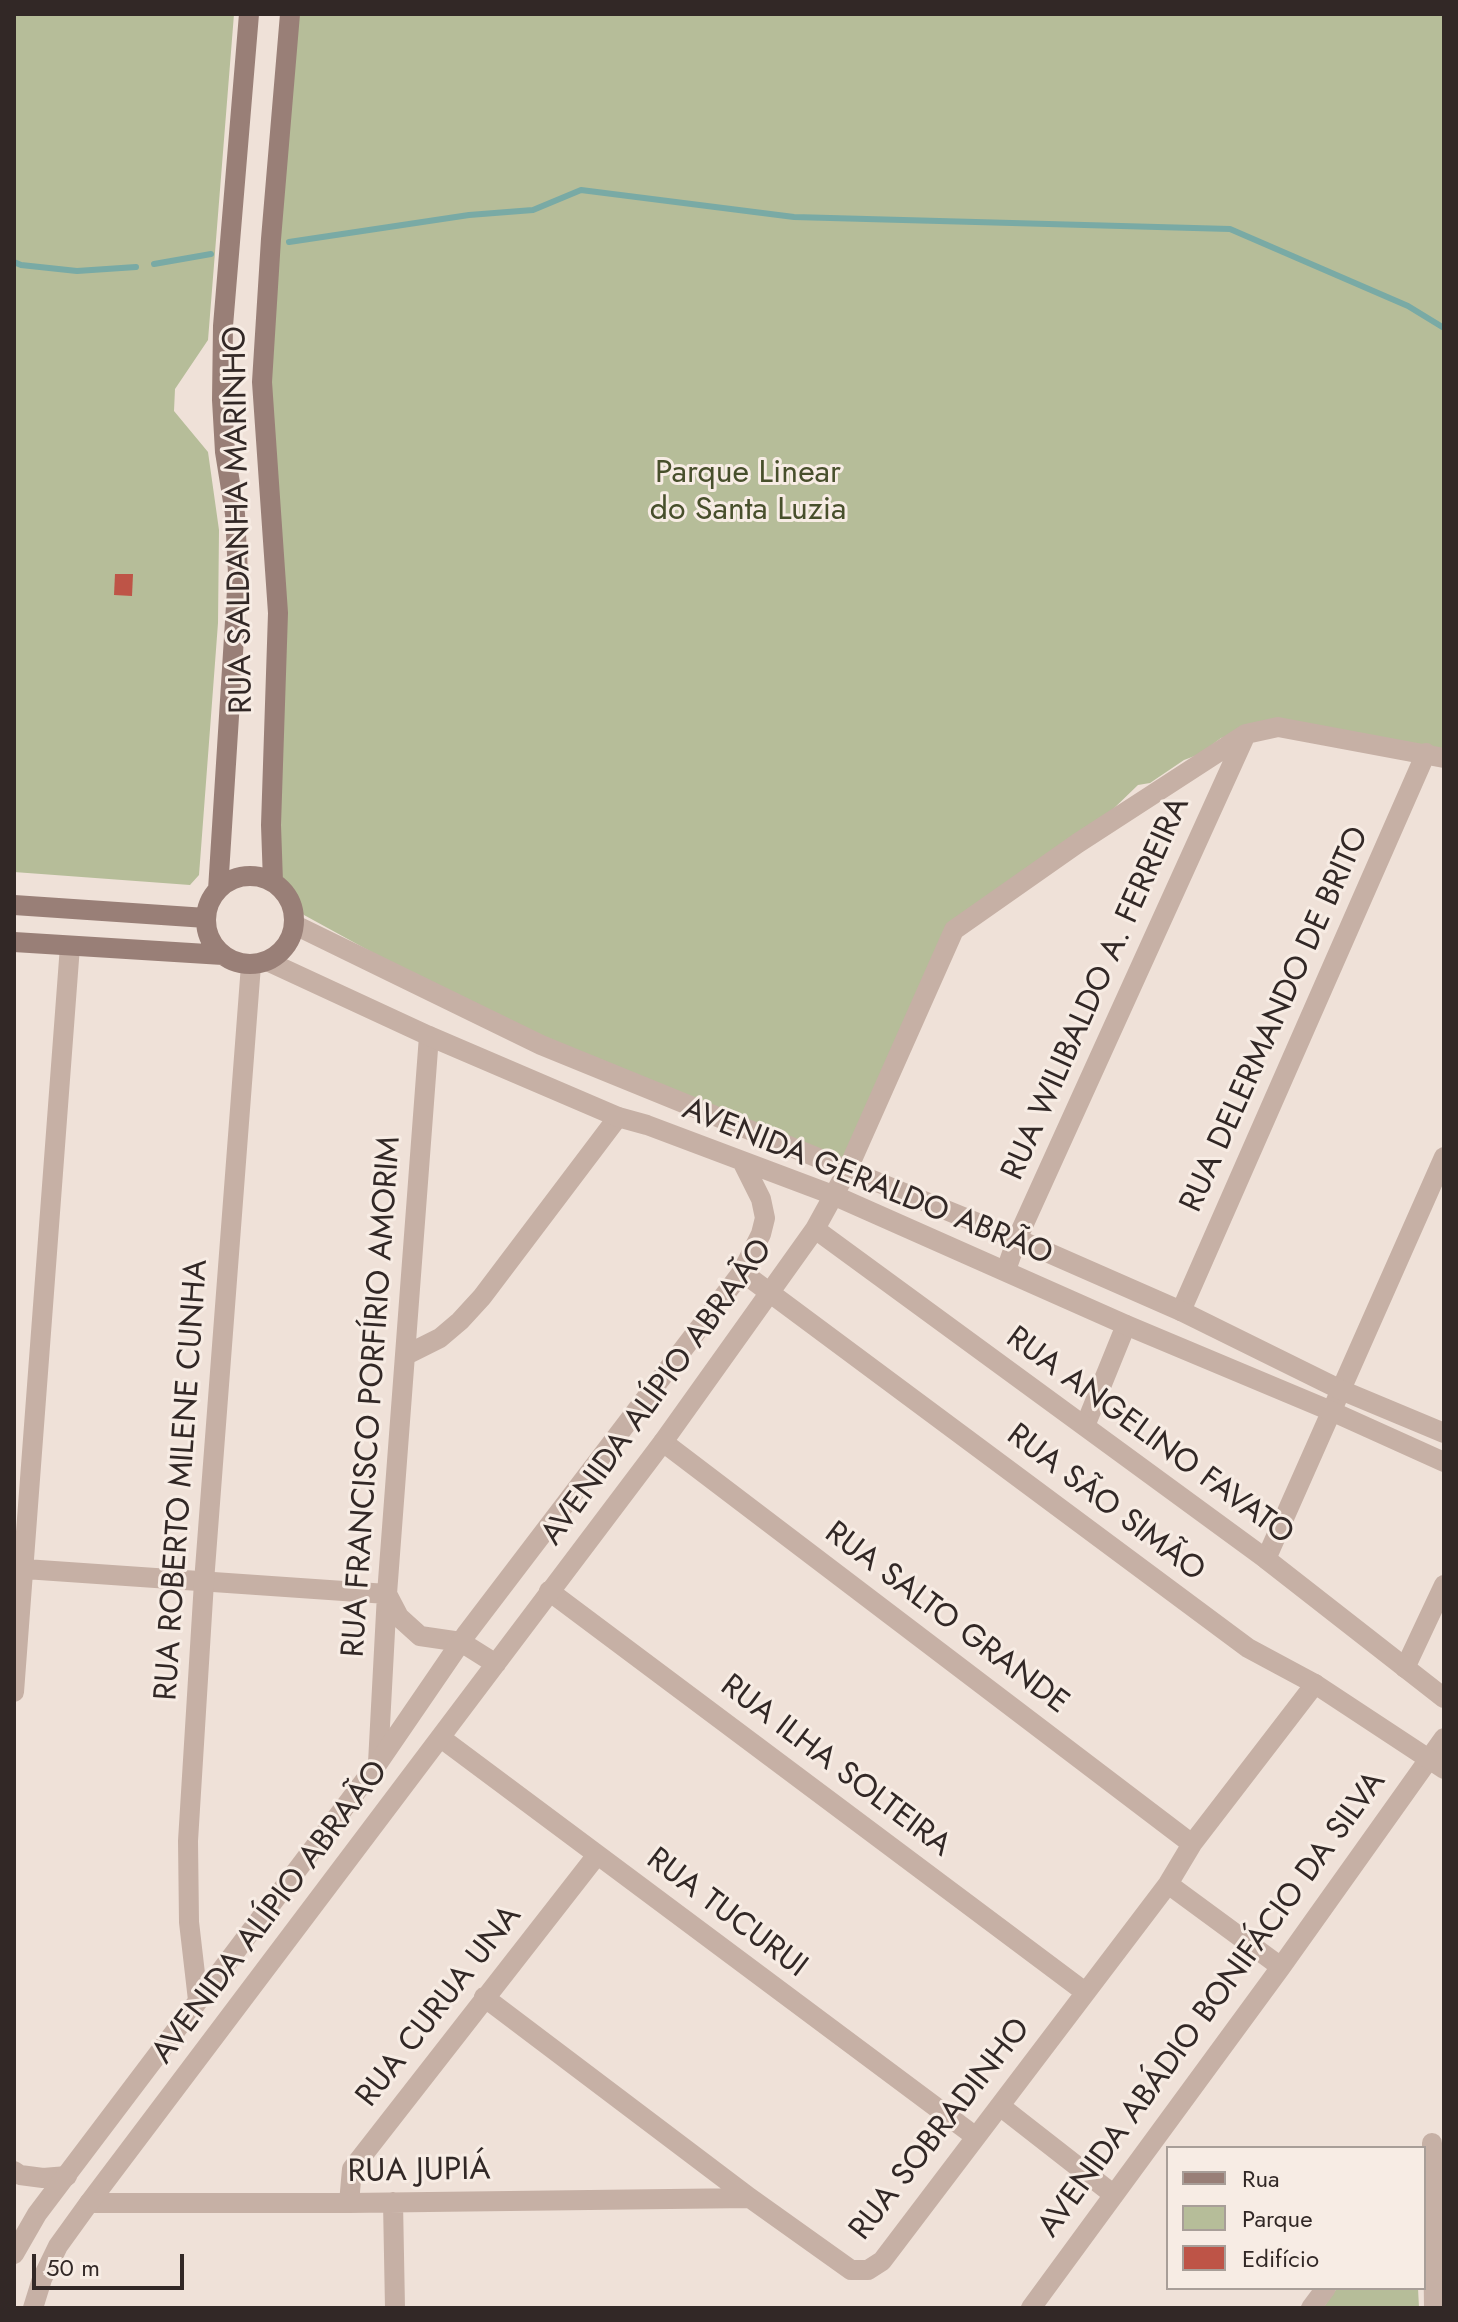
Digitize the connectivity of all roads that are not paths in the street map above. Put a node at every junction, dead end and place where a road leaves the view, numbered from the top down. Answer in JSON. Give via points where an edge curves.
{"nodes":[{"id":1,"x":249,"y":14,"type":"edge"},
{"id":2,"x":290,"y":14,"type":"edge"},
{"id":3,"x":1246,"y":734,"type":"junction"},
{"id":4,"x":1435,"y":756,"type":"edge"},
{"id":5,"x":273,"y":882,"type":"junction"},
{"id":6,"x":218,"y":890,"type":"junction"},
{"id":7,"x":14,"y":905,"type":"edge"},
{"id":8,"x":206,"y":918,"type":"junction"},
{"id":9,"x":295,"y":925,"type":"junction"},
{"id":10,"x":14,"y":942,"type":"edge"},
{"id":11,"x":70,"y":946,"type":"junction"},
{"id":12,"x":223,"y":955,"type":"junction"},
{"id":13,"x":259,"y":963,"type":"junction"},
{"id":14,"x":429,"y":1036,"type":"junction"},
{"id":15,"x":541,"y":1045,"type":"junction"},
{"id":16,"x":526,"y":1076,"type":"junction"},
{"id":17,"x":618,"y":1117,"type":"junction"},
{"id":18,"x":1444,"y":1157,"type":"edge"},
{"id":19,"x":742,"y":1161,"type":"junction"},
{"id":20,"x":847,"y":1171,"type":"junction"},
{"id":21,"x":833,"y":1195,"type":"junction"},
{"id":22,"x":815,"y":1229,"type":"junction"},
{"id":23,"x":1017,"y":1239,"type":"junction"},
{"id":24,"x":1006,"y":1270,"type":"junction"},
{"id":25,"x":742,"y":1272,"type":"junction"},
{"id":26,"x":770,"y":1293,"type":"junction"},
{"id":27,"x":1181,"y":1311,"type":"junction"},
{"id":28,"x":1126,"y":1325,"type":"junction"},
{"id":29,"x":406,"y":1355,"type":"junction"},
{"id":30,"x":1341,"y":1390,"type":"junction"},
{"id":31,"x":1331,"y":1411,"type":"junction"},
{"id":32,"x":1085,"y":1426,"type":"junction"},
{"id":33,"x":1444,"y":1433,"type":"edge"},
{"id":34,"x":663,"y":1442,"type":"junction"},
{"id":35,"x":1444,"y":1462,"type":"edge"},
{"id":36,"x":22,"y":1472,"type":"edge"},
{"id":37,"x":1266,"y":1559,"type":"junction"},
{"id":38,"x":25,"y":1569,"type":"junction"},
{"id":39,"x":204,"y":1582,"type":"junction"},
{"id":40,"x":1444,"y":1585,"type":"edge"},
{"id":41,"x":549,"y":1591,"type":"junction"},
{"id":42,"x":387,"y":1594,"type":"junction"},
{"id":43,"x":461,"y":1642,"type":"junction"},
{"id":44,"x":496,"y":1664,"type":"junction"},
{"id":45,"x":1405,"y":1668,"type":"junction"},
{"id":46,"x":1315,"y":1684,"type":"junction"},
{"id":47,"x":14,"y":1692,"type":"edge"},
{"id":48,"x":1444,"y":1698,"type":"edge"},
{"id":49,"x":441,"y":1738,"type":"junction"},
{"id":50,"x":1444,"y":1738,"type":"edge"},
{"id":51,"x":378,"y":1763,"type":"junction"},
{"id":52,"x":1436,"y":1764,"type":"edge"},
{"id":53,"x":1192,"y":1844,"type":"junction"},
{"id":54,"x":597,"y":1855,"type":"junction"},
{"id":55,"x":1168,"y":1884,"type":"junction"},
{"id":56,"x":1281,"y":1967,"type":"junction"},
{"id":57,"x":1085,"y":1992,"type":"junction"},
{"id":58,"x":484,"y":1997,"type":"junction"},
{"id":59,"x":198,"y":2000,"type":"junction"},
{"id":60,"x":1000,"y":2106,"type":"junction"},
{"id":61,"x":976,"y":2137,"type":"junction"},
{"id":62,"x":1433,"y":2142,"type":"edge"},
{"id":63,"x":14,"y":2171,"type":"edge"},
{"id":64,"x":67,"y":2176,"type":"junction"},
{"id":65,"x":1114,"y":2195,"type":"junction"},
{"id":66,"x":750,"y":2198,"type":"junction"},
{"id":67,"x":393,"y":2202,"type":"junction"},
{"id":68,"x":89,"y":2203,"type":"junction"},
{"id":69,"x":349,"y":2203,"type":"junction"},
{"id":70,"x":14,"y":2254,"type":"edge"},
{"id":71,"x":1324,"y":2290,"type":"edge"},
{"id":72,"x":33,"y":2308,"type":"edge"},
{"id":73,"x":395,"y":2308,"type":"edge"},
{"id":74,"x":1031,"y":2308,"type":"edge"},
{"id":75,"x":1311,"y":2308,"type":"edge"},
{"id":76,"x":1434,"y":2308,"type":"edge"}],
"edges":[{"from":1,"to":6,"type":"main road","via":[[223,326],[225,452],[238,574]]},
{"from":2,"to":5,"type":"main road","name":"RUA SALDANHA MARINHO","via":[[262,382],[278,613]]},
{"from":3,"to":4,"type":"street","name":"AVENIDA ALÍPIO ABRAÃO","via":[[1278,727]]},
{"from":3,"to":20,"type":"street","name":"AVENIDA ALÍPIO ABRAÃO","via":[[954,930]]},
{"from":3,"to":23,"type":"street","name":"RUA WILIBALDO A. FERREIRA"},
{"from":4,"to":27,"type":"street","name":"RUA DELERMANDO DE BRITO"},
{"from":5,"to":6,"type":"main road","via":[[243,877]]},
{"from":5,"to":9,"type":"main road","via":[[292,905]]},
{"from":6,"to":8,"type":"main road"},
{"from":7,"to":8,"type":"main road"},
{"from":8,"to":12,"type":"main road","via":[[211,942]]},
{"from":9,"to":13,"type":"main road","via":[[285,948]]},
{"from":9,"to":15,"type":"street","name":"AVENIDA GERALDO ABRÃO"},
{"from":10,"to":11,"type":"main road","name":"AVENIDA GERALDO ABRÃO"},
{"from":11,"to":12,"type":"main road","name":"AVENIDA GERALDO ABRÃO"},
{"from":11,"to":36,"type":"street"},
{"from":12,"to":13,"type":"main road","name":"AVENIDA GERALDO ABRÃO"},
{"from":13,"to":14,"type":"street","name":"AVENIDA GERALDO ABRÃO"},
{"from":13,"to":39,"type":"street","name":"RUA ROBERTO MILENE CUNHA"},
{"from":14,"to":16,"type":"street","name":"AVENIDA GERALDO ABRÃO"},
{"from":14,"to":29,"type":"street","name":"RUA FRANCISCO PORFÍRIO AMORIM"},
{"from":15,"to":16,"type":"street"},
{"from":15,"to":20,"type":"street","name":"AVENIDA GERALDO ABRÃO"},
{"from":16,"to":17,"type":"street","name":"AVENIDA GERALDO ABRÃO"},
{"from":17,"to":19,"type":"street","name":"AVENIDA GERALDO ABRÃO"},
{"from":17,"to":29,"type":"street","via":[[482,1297],[440,1338]]},
{"from":18,"to":30,"type":"street"},
{"from":19,"to":21,"type":"street","name":"AVENIDA GERALDO ABRÃO"},
{"from":19,"to":25,"type":"street","name":"AVENIDA ALÍPIO ABRAÃO","via":[[765,1218]]},
{"from":20,"to":21,"type":"street","name":"AVENIDA ALÍPIO ABRAÃO"},
{"from":20,"to":23,"type":"street","name":"AVENIDA GERALDO ABRÃO"},
{"from":21,"to":22,"type":"street","name":"AVENIDA ALÍPIO ABRAÃO"},
{"from":21,"to":24,"type":"street","name":"AVENIDA GERALDO ABRÃO"},
{"from":22,"to":26,"type":"street","name":"AVENIDA ALÍPIO ABRAÃO"},
{"from":22,"to":32,"type":"street","name":"RUA ANGELINO FAVATO"},
{"from":23,"to":24,"type":"street","name":"RUA WILIBALDO A. FERREIRA"},
{"from":23,"to":27,"type":"street","name":"AVENIDA GERALDO ABRÃO"},
{"from":24,"to":28,"type":"street","name":"AVENIDA GERALDO ABRÃO"},
{"from":25,"to":26,"type":"street","name":"RUA SÃO SIMÃO"},
{"from":25,"to":43,"type":"street","name":"AVENIDA ALÍPIO ABRAÃO"},
{"from":26,"to":34,"type":"street","name":"AVENIDA ALÍPIO ABRAÃO"},
{"from":26,"to":46,"type":"street","name":"RUA SÃO SIMÃO","via":[[1248,1648]]},
{"from":27,"to":30,"type":"street","name":"AVENIDA GERALDO ABRÃO"},
{"from":28,"to":31,"type":"street","name":"AVENIDA GERALDO ABRÃO"},
{"from":28,"to":32,"type":"street"},
{"from":29,"to":42,"type":"street","name":"RUA FRANCISCO PORFÍRIO AMORIM"},
{"from":30,"to":31,"type":"street"},
{"from":30,"to":33,"type":"street","name":"AVENIDA GERALDO ABRÃO"},
{"from":31,"to":35,"type":"street","name":"AVENIDA GERALDO ABRÃO"},
{"from":31,"to":37,"type":"street"},
{"from":32,"to":37,"type":"street","name":"RUA ANGELINO FAVATO"},
{"from":34,"to":41,"type":"street","name":"AVENIDA ALÍPIO ABRAÃO"},
{"from":34,"to":53,"type":"street","name":"RUA SALTO GRANDE"},
{"from":36,"to":38,"type":"street"},
{"from":37,"to":45,"type":"street","name":"RUA ANGELINO FAVATO"},
{"from":38,"to":39,"type":"street"},
{"from":38,"to":47,"type":"street"},
{"from":39,"to":42,"type":"street"},
{"from":39,"to":59,"type":"street","name":"RUA ROBERTO MILENE CUNHA","via":[[188,1841],[189,1922]]},
{"from":40,"to":45,"type":"street"},
{"from":41,"to":44,"type":"street","name":"AVENIDA ALÍPIO ABRAÃO"},
{"from":41,"to":57,"type":"street","name":"RUA ILHA SOLTEIRA"},
{"from":42,"to":43,"type":"street","via":[[399,1617],[420,1636]]},
{"from":42,"to":51,"type":"street","name":"RUA FRANCISCO PORFÍRIO AMORIM"},
{"from":43,"to":44,"type":"street"},
{"from":43,"to":51,"type":"street","name":"AVENIDA ALÍPIO ABRAÃO"},
{"from":44,"to":49,"type":"street","name":"AVENIDA ALÍPIO ABRAÃO"},
{"from":45,"to":48,"type":"street","name":"RUA ANGELINO FAVATO"},
{"from":46,"to":52,"type":"street","name":"RUA SÃO SIMÃO"},
{"from":46,"to":53,"type":"street","name":"RUA SOBRADINHO"},
{"from":49,"to":54,"type":"street","name":"RUA TUCURUI"},
{"from":49,"to":68,"type":"street","name":"AVENIDA ALÍPIO ABRAÃO"},
{"from":50,"to":52,"type":"street","name":"AVENIDA ABÁDIO BONIFÁCIO DA SILVA"},
{"from":51,"to":59,"type":"street","name":"AVENIDA ALÍPIO ABRAÃO"},
{"from":52,"to":56,"type":"street","name":"AVENIDA ABÁDIO BONIFÁCIO DA SILVA"},
{"from":53,"to":55,"type":"street","name":"RUA SOBRADINHO"},
{"from":54,"to":58,"type":"street","name":"RUA CURUA UNA"},
{"from":54,"to":61,"type":"street","name":"RUA TUCURUI"},
{"from":55,"to":56,"type":"street"},
{"from":55,"to":57,"type":"street","name":"RUA SOBRADINHO"},
{"from":56,"to":65,"type":"street","name":"AVENIDA ABÁDIO BONIFÁCIO DA SILVA"},
{"from":57,"to":60,"type":"street","name":"RUA SOBRADINHO"},
{"from":58,"to":66,"type":"street","name":"RUA SOBRADINHO"},
{"from":58,"to":69,"type":"street","name":"RUA CURUA UNA","via":[[352,2169]]},
{"from":59,"to":64,"type":"street","name":"AVENIDA ALÍPIO ABRAÃO"},
{"from":60,"to":61,"type":"street","name":"RUA SOBRADINHO"},
{"from":60,"to":65,"type":"street"},
{"from":61,"to":66,"type":"street","name":"RUA SOBRADINHO","via":[[882,2261],[868,2270],[851,2270]]},
{"from":62,"to":76,"type":"street"},
{"from":63,"to":64,"type":"street","via":[[43,2178]]},
{"from":64,"to":70,"type":"street","name":"AVENIDA ALÍPIO ABRAÃO"},
{"from":65,"to":74,"type":"street","name":"AVENIDA ABÁDIO BONIFÁCIO DA SILVA"},
{"from":66,"to":67,"type":"street","name":"RUA JUPIÁ"},
{"from":67,"to":69,"type":"street","name":"RUA JUPIÁ"},
{"from":67,"to":73,"type":"street"},
{"from":68,"to":69,"type":"street","name":"RUA JUPIÁ"},
{"from":68,"to":72,"type":"street","name":"AVENIDA ALÍPIO ABRAÃO","via":[[58,2246]]},
{"from":71,"to":75,"type":"street"}]}
